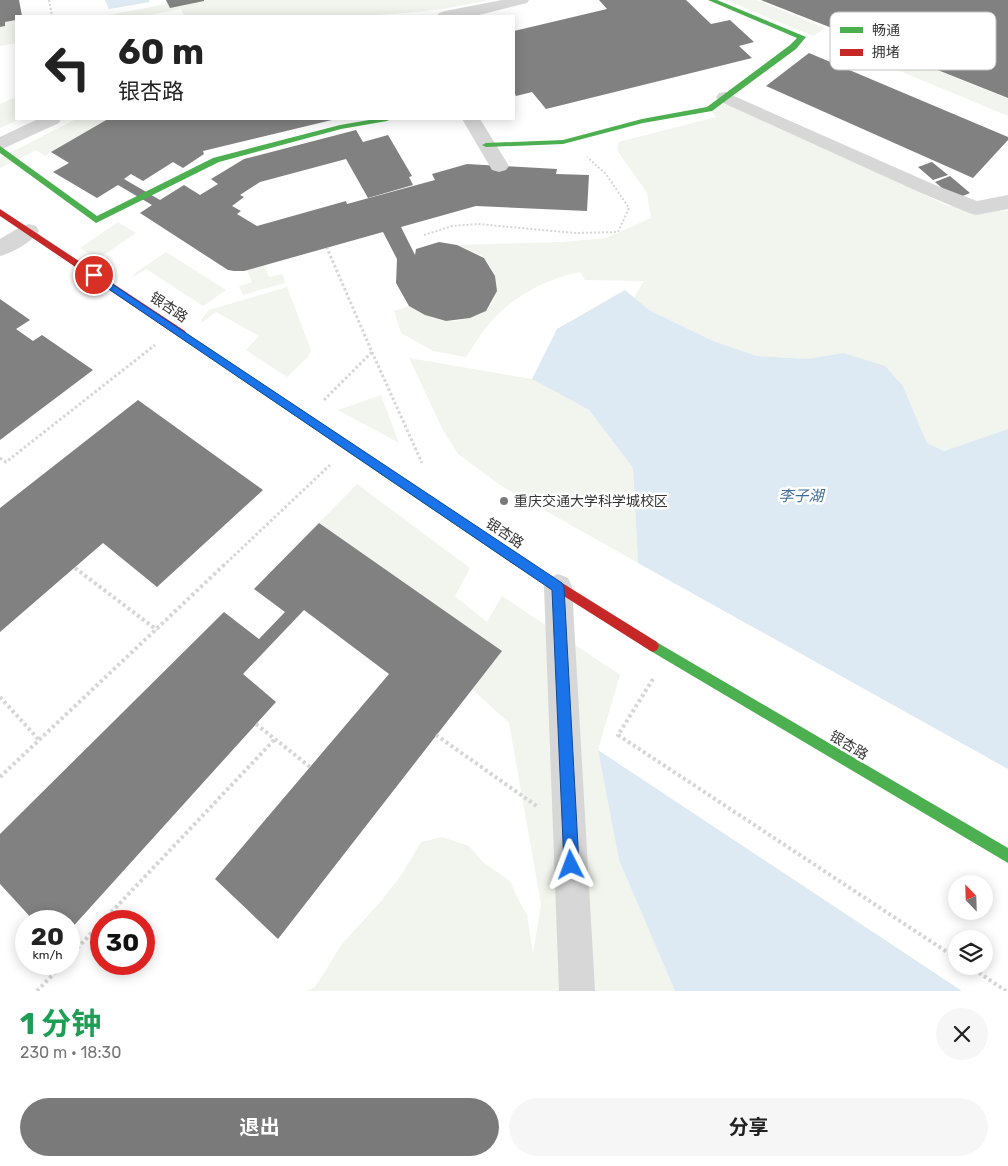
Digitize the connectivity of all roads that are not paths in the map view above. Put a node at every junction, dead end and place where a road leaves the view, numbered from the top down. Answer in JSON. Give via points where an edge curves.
{"nodes":[{"id":1,"x":521,"y":0,"type":"edge"},
{"id":2,"x":711,"y":0,"type":"edge"},
{"id":3,"x":453,"y":15,"type":"edge"},
{"id":4,"x":725,"y":97,"type":"junction"},
{"id":5,"x":50,"y":120,"type":"edge"},
{"id":6,"x":381,"y":120,"type":"edge"},
{"id":7,"x":473,"y":120,"type":"edge"},
{"id":8,"x":0,"y":144,"type":"edge"},
{"id":9,"x":486,"y":145,"type":"junction"},
{"id":10,"x":0,"y":149,"type":"edge"},
{"id":11,"x":499,"y":166,"type":"dead end"},
{"id":12,"x":1008,"y":202,"type":"edge"},
{"id":13,"x":0,"y":212,"type":"edge"},
{"id":14,"x":29,"y":231,"type":"junction"},
{"id":15,"x":0,"y":249,"type":"edge"},
{"id":16,"x":558,"y":587,"type":"junction"},
{"id":17,"x":1008,"y":856,"type":"edge"},
{"id":18,"x":577,"y":991,"type":"edge"}],
"edges":[{"from":1,"to":3,"type":"street"},
{"from":2,"to":4,"type":"street","via":[[802,37]]},
{"from":4,"to":9,"type":"street","via":[[709,109],[642,121],[563,142]]},
{"from":4,"to":12,"type":"street","via":[[976,208]]},
{"from":5,"to":8,"type":"street"},
{"from":6,"to":10,"type":"street","via":[[340,127],[216,160],[96,220]]},
{"from":7,"to":9,"type":"street"},
{"from":9,"to":11,"type":"street"},
{"from":13,"to":14,"type":"street","name":"银杏路"},
{"from":14,"to":15,"type":"street"},
{"from":14,"to":16,"type":"street","name":"银杏路"},
{"from":16,"to":17,"type":"street","name":"银杏路"},
{"from":16,"to":18,"type":"street"}]}
